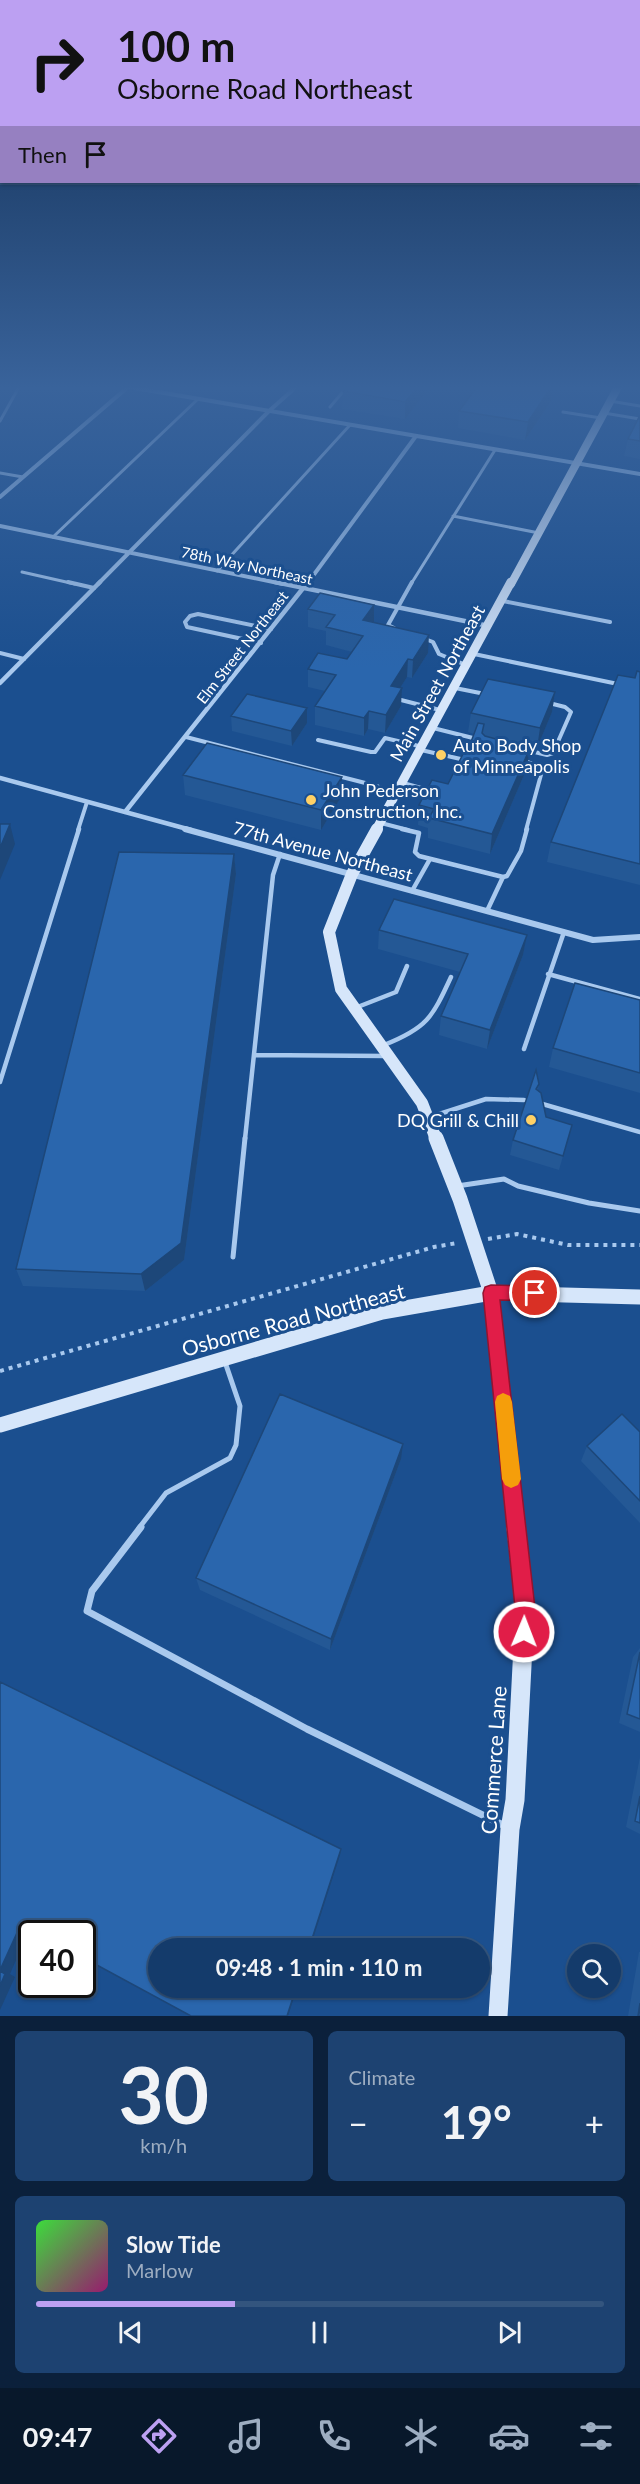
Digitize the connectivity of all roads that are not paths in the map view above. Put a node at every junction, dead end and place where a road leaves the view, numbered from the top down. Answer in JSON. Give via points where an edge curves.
{"nodes":[{"id":1,"x":18,"y":481,"type":"edge"},
{"id":2,"x":112,"y":481,"type":"edge"},
{"id":3,"x":199,"y":481,"type":"edge"},
{"id":4,"x":298,"y":481,"type":"edge"},
{"id":5,"x":383,"y":481,"type":"edge"},
{"id":6,"x":475,"y":481,"type":"edge"},
{"id":7,"x":566,"y":481,"type":"edge"},
{"id":8,"x":0,"y":497,"type":"edge"},
{"id":9,"x":453,"y":516,"type":"junction"},
{"id":10,"x":0,"y":526,"type":"edge"},
{"id":11,"x":539,"y":533,"type":"junction"},
{"id":12,"x":53,"y":537,"type":"junction"},
{"id":13,"x":129,"y":552,"type":"junction"},
{"id":14,"x":216,"y":570,"type":"junction"},
{"id":15,"x":22,"y":572,"type":"dead end"},
{"id":16,"x":94,"y":588,"type":"junction"},
{"id":17,"x":304,"y":588,"type":"junction"},
{"id":18,"x":503,"y":601,"type":"junction"},
{"id":19,"x":396,"y":607,"type":"junction"},
{"id":20,"x":610,"y":622,"type":"dead end"},
{"id":21,"x":489,"y":626,"type":"junction"},
{"id":22,"x":271,"y":630,"type":"junction"},
{"id":23,"x":399,"y":630,"type":"edge"},
{"id":24,"x":422,"y":638,"type":"edge"},
{"id":25,"x":261,"y":643,"type":"junction"},
{"id":26,"x":0,"y":653,"type":"edge"},
{"id":27,"x":474,"y":654,"type":"junction"},
{"id":28,"x":24,"y":659,"type":"junction"},
{"id":29,"x":468,"y":665,"type":"junction"},
{"id":30,"x":0,"y":683,"type":"edge"},
{"id":31,"x":629,"y":686,"type":"edge"},
{"id":32,"x":455,"y":688,"type":"junction"},
{"id":33,"x":490,"y":695,"type":"edge"},
{"id":34,"x":401,"y":700,"type":"edge"},
{"id":35,"x":542,"y":702,"type":"edge"},
{"id":36,"x":443,"y":710,"type":"junction"},
{"id":37,"x":433,"y":728,"type":"junction"},
{"id":38,"x":186,"y":737,"type":"junction"},
{"id":39,"x":318,"y":740,"type":"dead end"},
{"id":40,"x":487,"y":741,"type":"edge"},
{"id":41,"x":422,"y":748,"type":"junction"},
{"id":42,"x":519,"y":749,"type":"edge"},
{"id":43,"x":512,"y":758,"type":"edge"},
{"id":44,"x":465,"y":760,"type":"edge"},
{"id":45,"x":0,"y":778,"type":"edge"},
{"id":46,"x":403,"y":783,"type":"junction"},
{"id":47,"x":434,"y":791,"type":"edge"},
{"id":48,"x":396,"y":794,"type":"junction"},
{"id":49,"x":87,"y":802,"type":"junction"},
{"id":50,"x":125,"y":812,"type":"junction"},
{"id":51,"x":381,"y":823,"type":"junction"},
{"id":52,"x":280,"y":854,"type":"junction"},
{"id":53,"x":430,"y":859,"type":"junction"},
{"id":54,"x":352,"y":874,"type":"junction"},
{"id":55,"x":502,"y":877,"type":"junction"},
{"id":56,"x":412,"y":891,"type":"junction"},
{"id":57,"x":487,"y":911,"type":"junction"},
{"id":58,"x":564,"y":932,"type":"junction"},
{"id":59,"x":640,"y":937,"type":"edge"},
{"id":60,"x":407,"y":966,"type":"dead end"},
{"id":61,"x":548,"y":974,"type":"junction"},
{"id":62,"x":451,"y":977,"type":"dead end"},
{"id":63,"x":640,"y":999,"type":"edge"},
{"id":64,"x":355,"y":1008,"type":"junction"},
{"id":65,"x":381,"y":1046,"type":"junction"},
{"id":66,"x":524,"y":1049,"type":"dead end"},
{"id":67,"x":254,"y":1055,"type":"junction"},
{"id":68,"x":389,"y":1057,"type":"junction"},
{"id":69,"x":0,"y":1082,"type":"edge"},
{"id":70,"x":524,"y":1100,"type":"edge"},
{"id":71,"x":537,"y":1103,"type":"edge"},
{"id":72,"x":428,"y":1118,"type":"junction"},
{"id":73,"x":640,"y":1132,"type":"edge"},
{"id":74,"x":454,"y":1186,"type":"junction"},
{"id":75,"x":640,"y":1211,"type":"edge"},
{"id":76,"x":233,"y":1257,"type":"dead end"},
{"id":77,"x":491,"y":1293,"type":"junction"},
{"id":78,"x":640,"y":1297,"type":"edge"},
{"id":79,"x":224,"y":1359,"type":"junction"},
{"id":80,"x":0,"y":1425,"type":"edge"},
{"id":81,"x":510,"y":1829,"type":"junction"},
{"id":82,"x":498,"y":2016,"type":"edge"}],
"edges":[{"from":1,"to":8,"type":"street"},
{"from":2,"to":12,"type":"lane"},
{"from":3,"to":13,"type":"street"},
{"from":4,"to":14,"type":"lane"},
{"from":5,"to":17,"type":"street","name":"Elm Street Northeast"},
{"from":6,"to":9,"type":"lane"},
{"from":7,"to":11,"type":"street","name":"Main Street Northeast"},
{"from":9,"to":11,"type":"lane"},
{"from":9,"to":19,"type":"lane"},
{"from":10,"to":12,"type":"street","name":"78th Way Northeast"},
{"from":11,"to":18,"type":"street","name":"Main Street Northeast"},
{"from":12,"to":13,"type":"street","name":"78th Way Northeast"},
{"from":13,"to":14,"type":"street","name":"78th Way Northeast"},
{"from":13,"to":16,"type":"street"},
{"from":14,"to":17,"type":"street","name":"78th Way Northeast"},
{"from":15,"to":16,"type":"lane"},
{"from":16,"to":28,"type":"street"},
{"from":17,"to":19,"type":"street","name":"78th Way Northeast"},
{"from":17,"to":22,"type":"street","name":"Elm Street Northeast"},
{"from":18,"to":20,"type":"lane"},
{"from":18,"to":21,"type":"street","name":"Main Street Northeast"},
{"from":19,"to":21,"type":"street","name":"78th Way Northeast"},
{"from":19,"to":23,"type":"lane","via":[[388,626]]},
{"from":21,"to":27,"type":"street","name":"Main Street Northeast"},
{"from":22,"to":25,"type":"street","name":"Elm Street Northeast"},
{"from":22,"to":25,"type":"lane","via":[[198,614],[185,622],[187,627]]},
{"from":24,"to":29,"type":"lane","via":[[433,642],[439,654]]},
{"from":25,"to":38,"type":"street","name":"Elm Street Northeast"},
{"from":26,"to":28,"type":"lane"},
{"from":27,"to":29,"type":"street","name":"Main Street Northeast"},
{"from":27,"to":31,"type":"lane"},
{"from":28,"to":30,"type":"street"},
{"from":29,"to":32,"type":"street","name":"Main Street Northeast"},
{"from":32,"to":33,"type":"lane"},
{"from":32,"to":36,"type":"street","name":"Main Street Northeast"},
{"from":34,"to":36,"type":"lane"},
{"from":35,"to":42,"type":"lane","via":[[565,706],[571,712],[553,753]]},
{"from":36,"to":37,"type":"street","name":"Main Street Northeast"},
{"from":37,"to":40,"type":"lane"},
{"from":37,"to":41,"type":"street","name":"Main Street Northeast"},
{"from":38,"to":48,"type":"lane"},
{"from":38,"to":50,"type":"street","name":"Elm Street Northeast"},
{"from":39,"to":41,"type":"lane","via":[[371,752],[385,738]]},
{"from":41,"to":44,"type":"lane"},
{"from":41,"to":46,"type":"street","name":"Main Street Northeast"},
{"from":43,"to":55,"type":"lane","via":[[542,771],[521,851],[507,876]]},
{"from":45,"to":49,"type":"street","name":"77th Avenue Northeast"},
{"from":46,"to":47,"type":"lane"},
{"from":46,"to":48,"type":"street","name":"Main Street Northeast"},
{"from":48,"to":51,"type":"street","name":"Main Street Northeast"},
{"from":49,"to":50,"type":"street","name":"77th Avenue Northeast"},
{"from":49,"to":69,"type":"lane"},
{"from":50,"to":52,"type":"street","name":"77th Avenue Northeast"},
{"from":51,"to":53,"type":"lane","via":[[419,833],[415,852]]},
{"from":51,"to":54,"type":"street","name":"Main Street Northeast"},
{"from":52,"to":54,"type":"street","name":"77th Avenue Northeast"},
{"from":52,"to":67,"type":"lane","via":[[273,875]]},
{"from":53,"to":55,"type":"lane"},
{"from":53,"to":56,"type":"lane"},
{"from":54,"to":56,"type":"street","name":"77th Avenue Northeast"},
{"from":54,"to":64,"type":"street","name":"Main Street Northeast","via":[[329,932],[341,989]]},
{"from":55,"to":57,"type":"lane"},
{"from":56,"to":57,"type":"street","name":"77th Avenue Northeast"},
{"from":57,"to":58,"type":"street","name":"77th Avenue Northeast"},
{"from":58,"to":59,"type":"street","name":"77th Avenue Northeast","via":[[593,940]]},
{"from":58,"to":61,"type":"lane"},
{"from":60,"to":64,"type":"lane","via":[[396,992]]},
{"from":61,"to":63,"type":"lane"},
{"from":61,"to":66,"type":"lane"},
{"from":62,"to":65,"type":"lane","via":[[426,1025]]},
{"from":64,"to":65,"type":"street","name":"Main Street Northeast"},
{"from":65,"to":68,"type":"street","name":"Main Street Northeast"},
{"from":67,"to":68,"type":"lane"},
{"from":67,"to":76,"type":"lane"},
{"from":68,"to":72,"type":"street","name":"Main Street Northeast","via":[[422,1103]]},
{"from":70,"to":72,"type":"lane","via":[[486,1099]]},
{"from":71,"to":73,"type":"lane"},
{"from":72,"to":74,"type":"street","name":"Main Street Northeast"},
{"from":74,"to":75,"type":"lane","via":[[504,1179],[589,1203]]},
{"from":74,"to":77,"type":"street","name":"Main Street Northeast"},
{"from":77,"to":78,"type":"street","name":"Osborne Road Northeast"},
{"from":77,"to":79,"type":"street","name":"Osborne Road Northeast","via":[[382,1312]]},
{"from":77,"to":81,"type":"street","name":"Commerce Lane","via":[[525,1608],[515,1800]]},
{"from":79,"to":80,"type":"street","name":"Osborne Road Northeast"},
{"from":79,"to":81,"type":"lane","via":[[240,1406],[236,1445],[230,1458],[166,1493],[92,1591],[87,1611],[307,1729]]},
{"from":81,"to":82,"type":"street","name":"Commerce Lane"}]}
